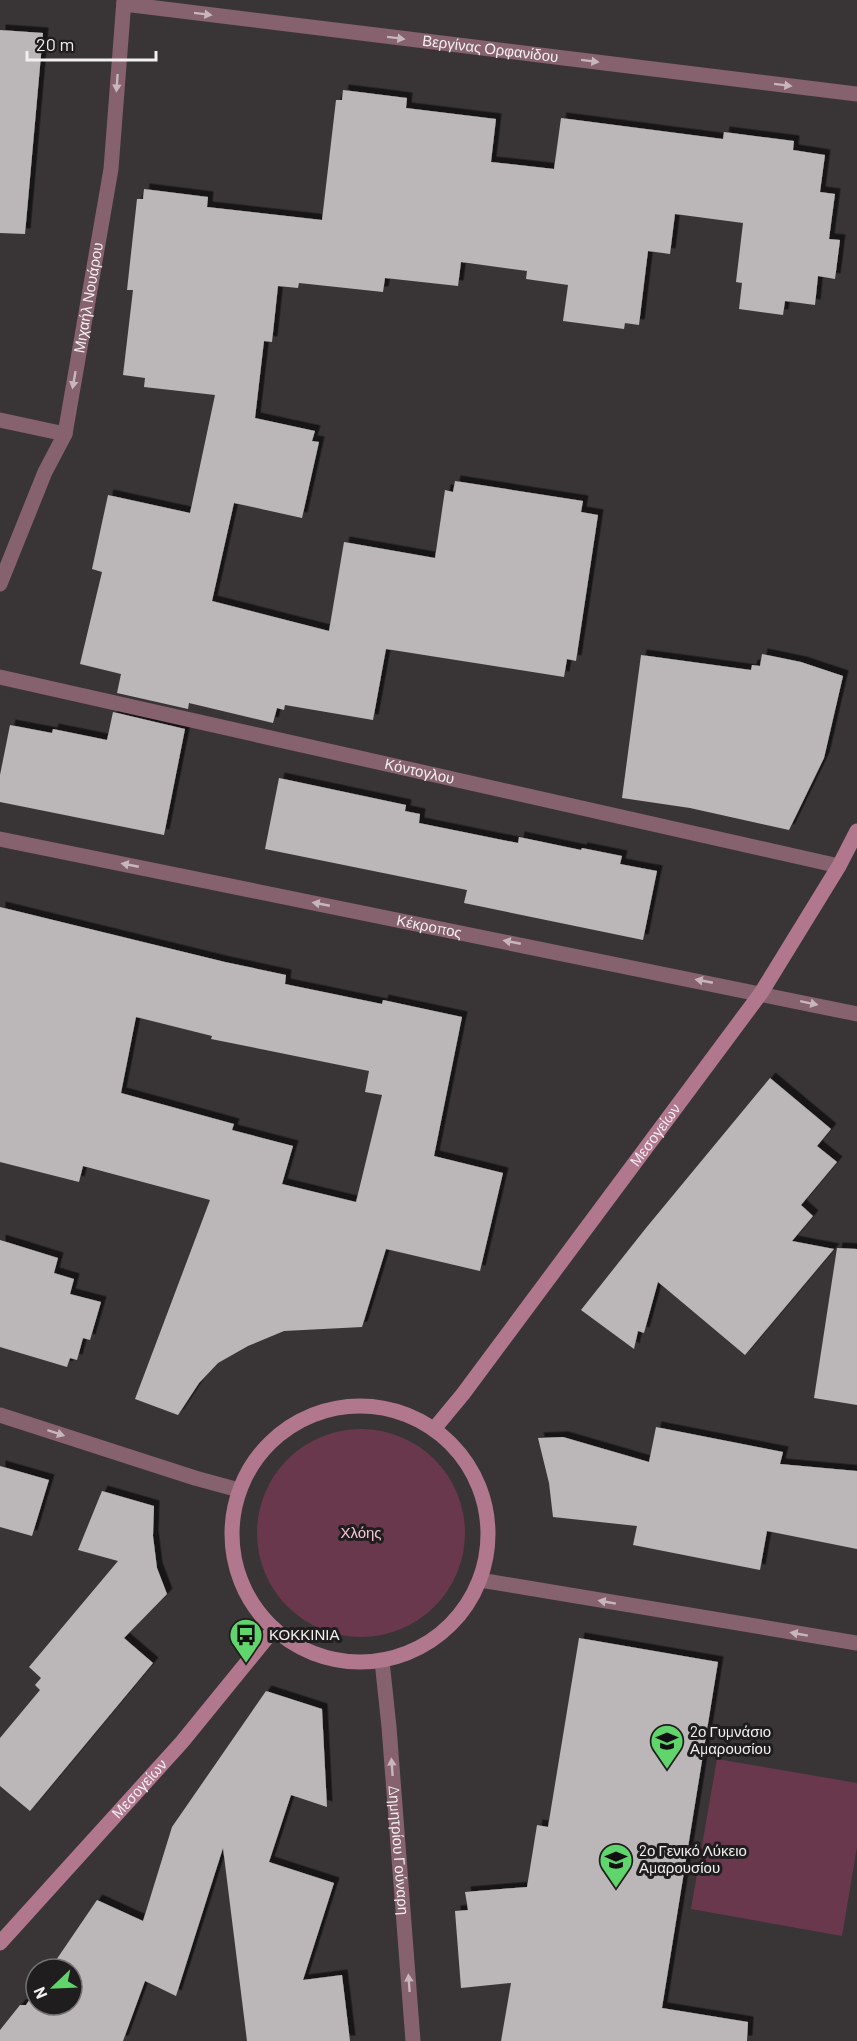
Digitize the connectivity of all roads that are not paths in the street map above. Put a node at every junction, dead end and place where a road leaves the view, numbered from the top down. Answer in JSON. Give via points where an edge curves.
{"nodes":[{"id":1,"x":124,"y":2,"type":"edge"},
{"id":2,"x":857,"y":94,"type":"edge"},
{"id":3,"x":0,"y":420,"type":"edge"},
{"id":4,"x":64,"y":434,"type":"junction"},
{"id":5,"x":0,"y":584,"type":"edge"},
{"id":6,"x":0,"y":677,"type":"edge"},
{"id":7,"x":857,"y":831,"type":"edge"},
{"id":8,"x":0,"y":839,"type":"edge"},
{"id":9,"x":839,"y":866,"type":"junction"},
{"id":10,"x":761,"y":993,"type":"junction"},
{"id":11,"x":857,"y":1014,"type":"edge"},
{"id":12,"x":0,"y":1415,"type":"edge"},
{"id":13,"x":434,"y":1429,"type":"junction"},
{"id":14,"x":239,"y":1490,"type":"junction"},
{"id":15,"x":480,"y":1580,"type":"junction"},
{"id":16,"x":274,"y":1629,"type":"junction"},
{"id":17,"x":857,"y":1644,"type":"edge"},
{"id":18,"x":382,"y":1661,"type":"junction"},
{"id":19,"x":0,"y":1943,"type":"edge"},
{"id":20,"x":413,"y":2041,"type":"edge"}],
"edges":[{"from":1,"to":2,"type":"street","name":"Βεργίνας Ορφανίδου","one_way":true},
{"from":1,"to":4,"type":"street","name":"Μιχαήλ Νουάρου","one_way":true,"via":[[111,169]]},
{"from":3,"to":4,"type":"street"},
{"from":4,"to":5,"type":"street","name":"Μιχαήλ Νουάρου"},
{"from":6,"to":9,"type":"street","name":"Κόντογλου"},
{"from":7,"to":9,"type":"street","name":"Μεσογείων"},
{"from":10,"to":8,"type":"street","name":"Κέκροπος","one_way":true},
{"from":9,"to":10,"type":"street","name":"Μεσογείων"},
{"from":10,"to":11,"type":"street","name":"Κέκροπος","one_way":true},
{"from":10,"to":13,"type":"street","name":"Μεσογείων"},
{"from":12,"to":14,"type":"street","one_way":true},
{"from":13,"to":14,"type":"street","via":[[399,1412],[380,1408],[360,1405],[321,1411],[286,1428],[257,1456]]},
{"from":13,"to":15,"type":"street","via":[[464,1459],[482,1497],[488,1539]]},
{"from":14,"to":16,"type":"street","via":[[231,1527],[236,1565],[250,1600]]},
{"from":17,"to":15,"type":"street","one_way":true},
{"from":15,"to":18,"type":"street","via":[[464,1609],[441,1634],[413,1651]]},
{"from":16,"to":18,"type":"street","via":[[297,1646],[324,1657]]},
{"from":16,"to":19,"type":"street","name":"Μεσογείων","via":[[182,1742]]},
{"from":20,"to":18,"type":"street","name":"Δημητρίου Γούναρη","one_way":true}]}
